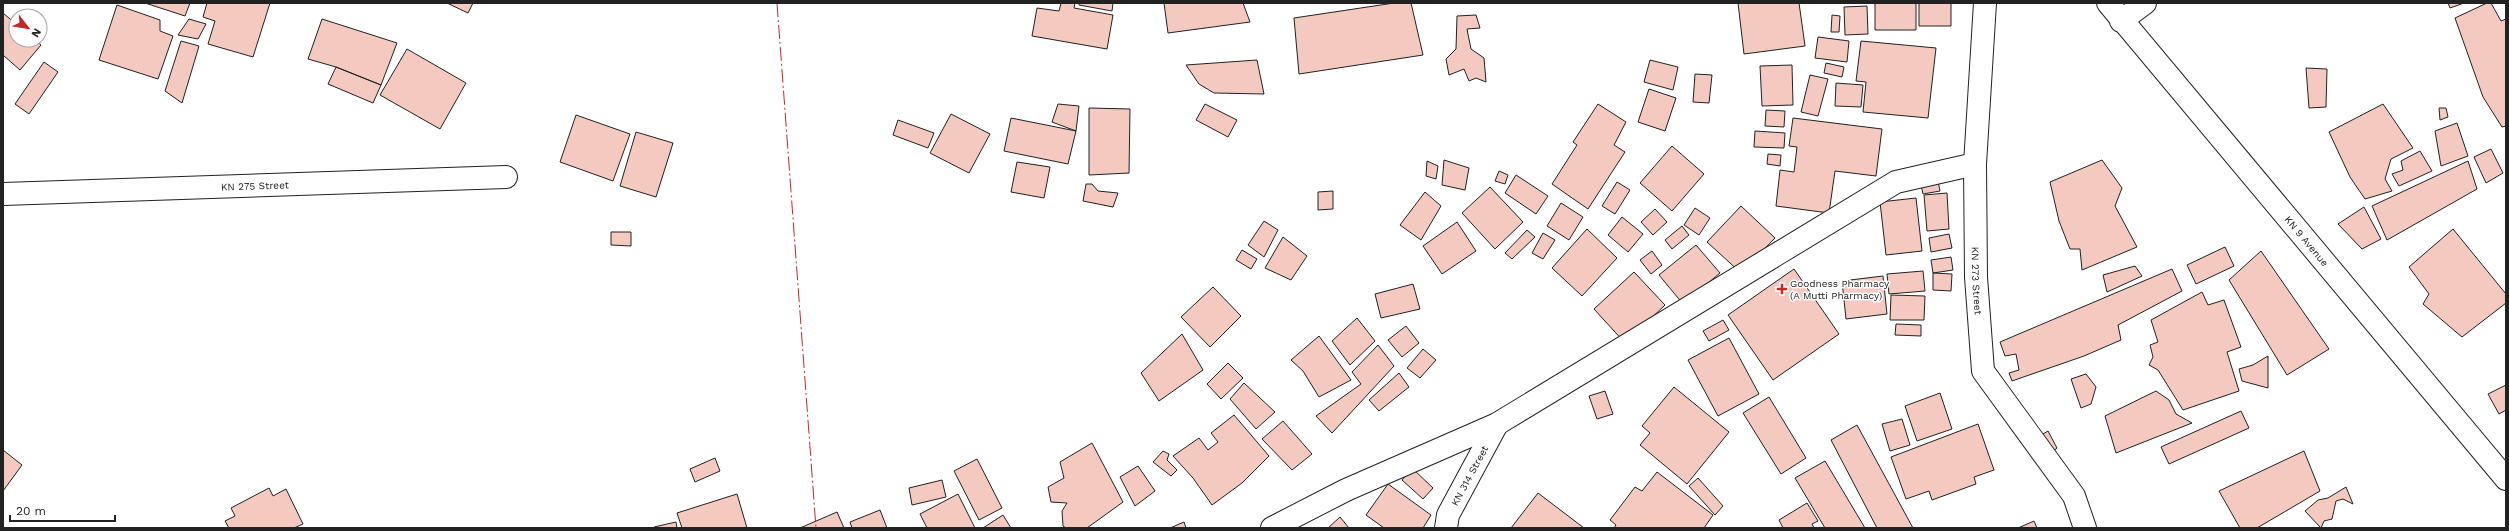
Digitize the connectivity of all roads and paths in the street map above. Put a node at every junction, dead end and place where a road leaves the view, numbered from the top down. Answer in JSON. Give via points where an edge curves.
{"nodes":[{"id":1,"x":1985,"y":3,"type":"edge"},
{"id":2,"x":2108,"y":3,"type":"edge"},
{"id":3,"x":2144,"y":3,"type":"edge"},
{"id":4,"x":2121,"y":21,"type":"junction"},
{"id":5,"x":1974,"y":164,"type":"junction"},
{"id":6,"x":506,"y":177,"type":"dead end"},
{"id":7,"x":3,"y":194,"type":"edge"},
{"id":8,"x":1497,"y":424,"type":"junction"},
{"id":9,"x":2506,"y":479,"type":"edge"},
{"id":10,"x":1272,"y":528,"type":"edge"},
{"id":11,"x":1446,"y":528,"type":"edge"},
{"id":12,"x":2085,"y":528,"type":"edge"}],
"edges":[{"from":1,"to":5,"type":"street","name":"KN 273 Street"},
{"from":2,"to":4,"type":"street","name":"KN 9 Avenue"},
{"from":3,"to":4,"type":"street"},
{"from":4,"to":9,"type":"street","name":"KN 9 Avenue"},
{"from":5,"to":8,"type":"street","via":[[1896,182]]},
{"from":5,"to":12,"type":"street","name":"KN 273 Street","via":[[1976,276],[1984,371],[2074,496]]},
{"from":6,"to":7,"type":"street","name":"KN 275 Street"},
{"from":8,"to":10,"type":"street","via":[[1346,490]]},
{"from":8,"to":11,"type":"street","name":"KN 314 Street","via":[[1448,515]]}]}
